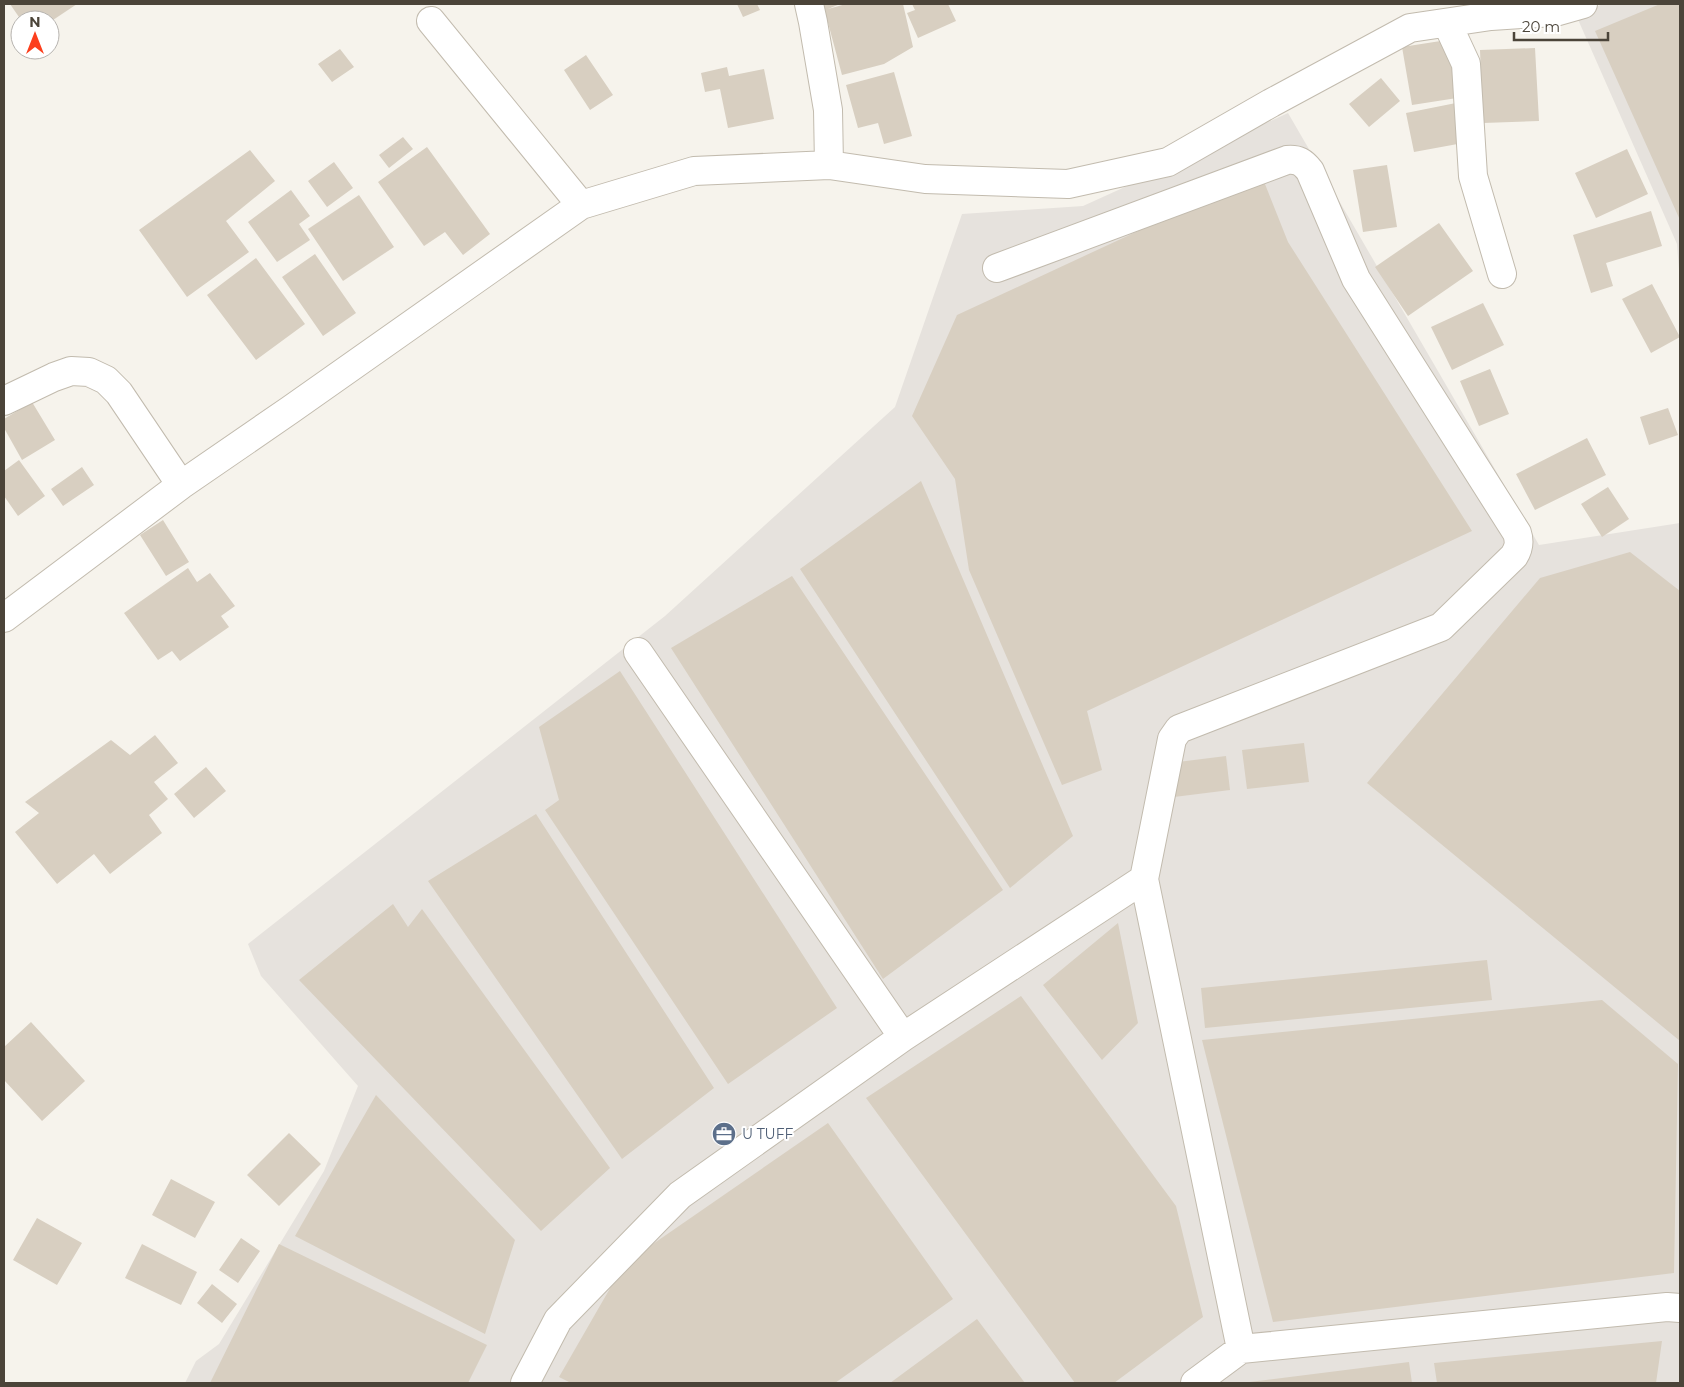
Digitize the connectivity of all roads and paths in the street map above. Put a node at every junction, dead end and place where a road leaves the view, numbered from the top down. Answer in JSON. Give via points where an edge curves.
{"nodes":[{"id":1,"x":809,"y":4,"type":"edge"},
{"id":2,"x":1583,"y":4,"type":"edge"},
{"id":3,"x":431,"y":21,"type":"dead end"},
{"id":4,"x":1447,"y":23,"type":"junction"},
{"id":5,"x":830,"y":165,"type":"junction"},
{"id":6,"x":582,"y":205,"type":"junction"},
{"id":7,"x":996,"y":268,"type":"dead end"},
{"id":8,"x":1502,"y":274,"type":"dead end"},
{"id":9,"x":4,"y":401,"type":"edge"},
{"id":10,"x":181,"y":485,"type":"junction"},
{"id":11,"x":4,"y":618,"type":"edge"},
{"id":12,"x":638,"y":652,"type":"dead end"},
{"id":13,"x":1144,"y":879,"type":"junction"},
{"id":14,"x":903,"y":1036,"type":"junction"},
{"id":15,"x":1680,"y":1308,"type":"edge"},
{"id":16,"x":1242,"y":1349,"type":"junction"},
{"id":17,"x":525,"y":1383,"type":"edge"},
{"id":18,"x":1195,"y":1383,"type":"edge"}],
"edges":[{"from":1,"to":5,"type":"street","via":[[828,110]]},
{"from":2,"to":4,"type":"street","via":[[1555,12],[1490,16]]},
{"from":3,"to":6,"type":"street"},
{"from":4,"to":5,"type":"street","via":[[1410,28],[1168,162],[1068,184],[925,179]]},
{"from":4,"to":8,"type":"street","via":[[1466,64],[1473,176]]},
{"from":5,"to":6,"type":"street","via":[[694,171]]},
{"from":6,"to":10,"type":"street"},
{"from":7,"to":13,"type":"street","via":[[1286,160],[1304,164],[1310,171],[1356,279],[1517,533],[1519,541],[1514,556],[1441,627],[1179,729],[1172,739]]},
{"from":9,"to":10,"type":"street","via":[[71,371],[90,372],[119,392]]},
{"from":10,"to":11,"type":"street"},
{"from":12,"to":14,"type":"street"},
{"from":13,"to":14,"type":"street"},
{"from":13,"to":16,"type":"street"},
{"from":14,"to":17,"type":"street","via":[[680,1195],[558,1320]]},
{"from":15,"to":16,"type":"street","via":[[1667,1306]]},
{"from":16,"to":18,"type":"street"}]}
